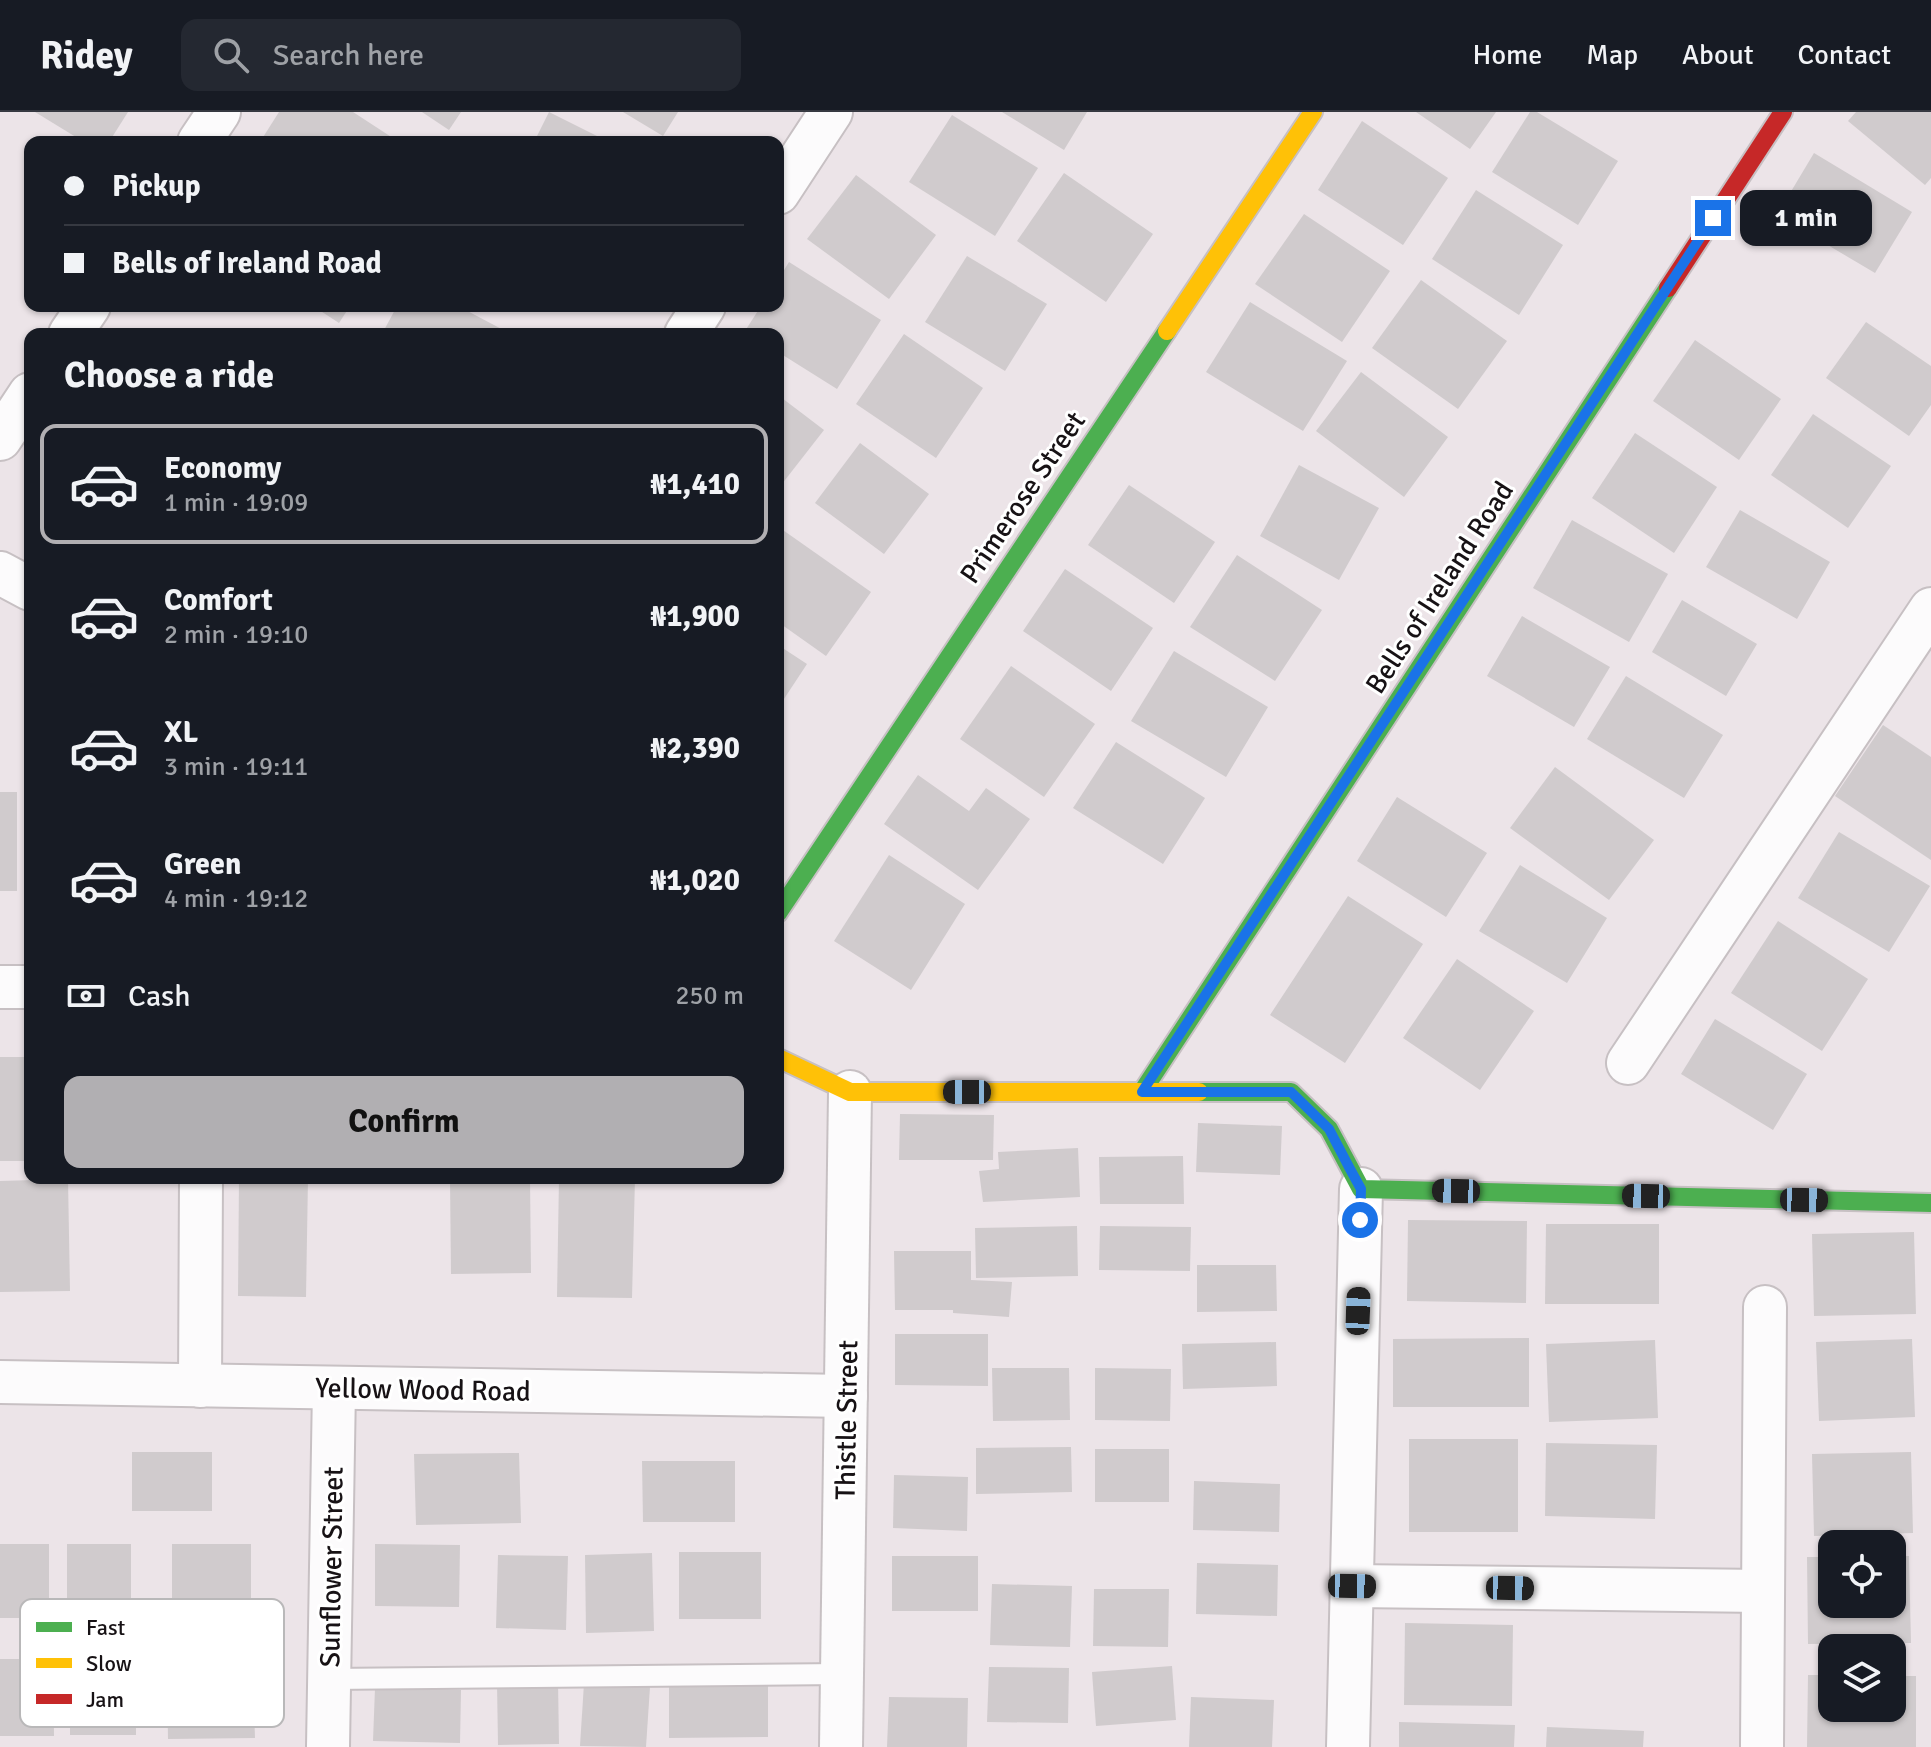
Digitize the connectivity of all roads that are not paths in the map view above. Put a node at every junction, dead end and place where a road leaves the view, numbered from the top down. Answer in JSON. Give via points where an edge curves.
{"nodes":[{"id":1,"x":219,"y":112,"type":"edge"},
{"id":2,"x":831,"y":112,"type":"edge"},
{"id":3,"x":1313,"y":112,"type":"edge"},
{"id":4,"x":1783,"y":112,"type":"edge"},
{"id":5,"x":203,"y":136,"type":"edge"},
{"id":6,"x":784,"y":184,"type":"edge"},
{"id":7,"x":24,"y":403,"type":"edge"},
{"id":8,"x":0,"y":439,"type":"edge"},
{"id":9,"x":0,"y":573,"type":"edge"},
{"id":10,"x":24,"y":586,"type":"edge"},
{"id":11,"x":1931,"y":609,"type":"edge"},
{"id":12,"x":784,"y":904,"type":"edge"},
{"id":13,"x":0,"y":987,"type":"edge"},
{"id":14,"x":24,"y":987,"type":"edge"},
{"id":15,"x":784,"y":1061,"type":"edge"},
{"id":16,"x":1628,"y":1063,"type":"dead end"},
{"id":17,"x":850,"y":1092,"type":"junction"},
{"id":18,"x":1142,"y":1092,"type":"junction"},
{"id":19,"x":201,"y":1184,"type":"edge"},
{"id":20,"x":1361,"y":1189,"type":"junction"},
{"id":21,"x":1931,"y":1203,"type":"edge"},
{"id":22,"x":1765,"y":1307,"type":"dead end"},
{"id":23,"x":0,"y":1382,"type":"edge"},
{"id":24,"x":200,"y":1386,"type":"junction"},
{"id":25,"x":334,"y":1388,"type":"junction"},
{"id":26,"x":846,"y":1396,"type":"junction"},
{"id":27,"x":1352,"y":1586,"type":"junction"},
{"id":28,"x":1762,"y":1591,"type":"junction"},
{"id":29,"x":842,"y":1674,"type":"junction"},
{"id":30,"x":330,"y":1679,"type":"junction"},
{"id":31,"x":328,"y":1747,"type":"edge"},
{"id":32,"x":841,"y":1747,"type":"edge"},
{"id":33,"x":1348,"y":1747,"type":"edge"},
{"id":34,"x":1762,"y":1747,"type":"edge"}],
"edges":[{"from":1,"to":5,"type":"street"},
{"from":2,"to":6,"type":"street"},
{"from":3,"to":12,"type":"street","name":"Primerose Street"},
{"from":4,"to":18,"type":"street","name":"Bells of Ireland Road"},
{"from":7,"to":8,"type":"street"},
{"from":9,"to":10,"type":"street"},
{"from":11,"to":16,"type":"street"},
{"from":13,"to":14,"type":"street"},
{"from":15,"to":17,"type":"street"},
{"from":17,"to":18,"type":"street"},
{"from":17,"to":26,"type":"street","name":"Thistle Street"},
{"from":18,"to":20,"type":"street","via":[[1291,1092],[1329,1129]]},
{"from":19,"to":24,"type":"street"},
{"from":20,"to":21,"type":"street"},
{"from":20,"to":27,"type":"street"},
{"from":22,"to":28,"type":"street"},
{"from":23,"to":24,"type":"street","name":"Yellow Wood Road"},
{"from":24,"to":25,"type":"street","name":"Yellow Wood Road"},
{"from":25,"to":26,"type":"street","name":"Yellow Wood Road"},
{"from":25,"to":30,"type":"street","name":"Sunflower Street"},
{"from":26,"to":29,"type":"street","name":"Thistle Street"},
{"from":27,"to":28,"type":"street"},
{"from":27,"to":33,"type":"street"},
{"from":28,"to":34,"type":"street"},
{"from":29,"to":30,"type":"lane"},
{"from":29,"to":32,"type":"street","name":"Thistle Street"},
{"from":30,"to":31,"type":"street","name":"Sunflower Street"}]}
